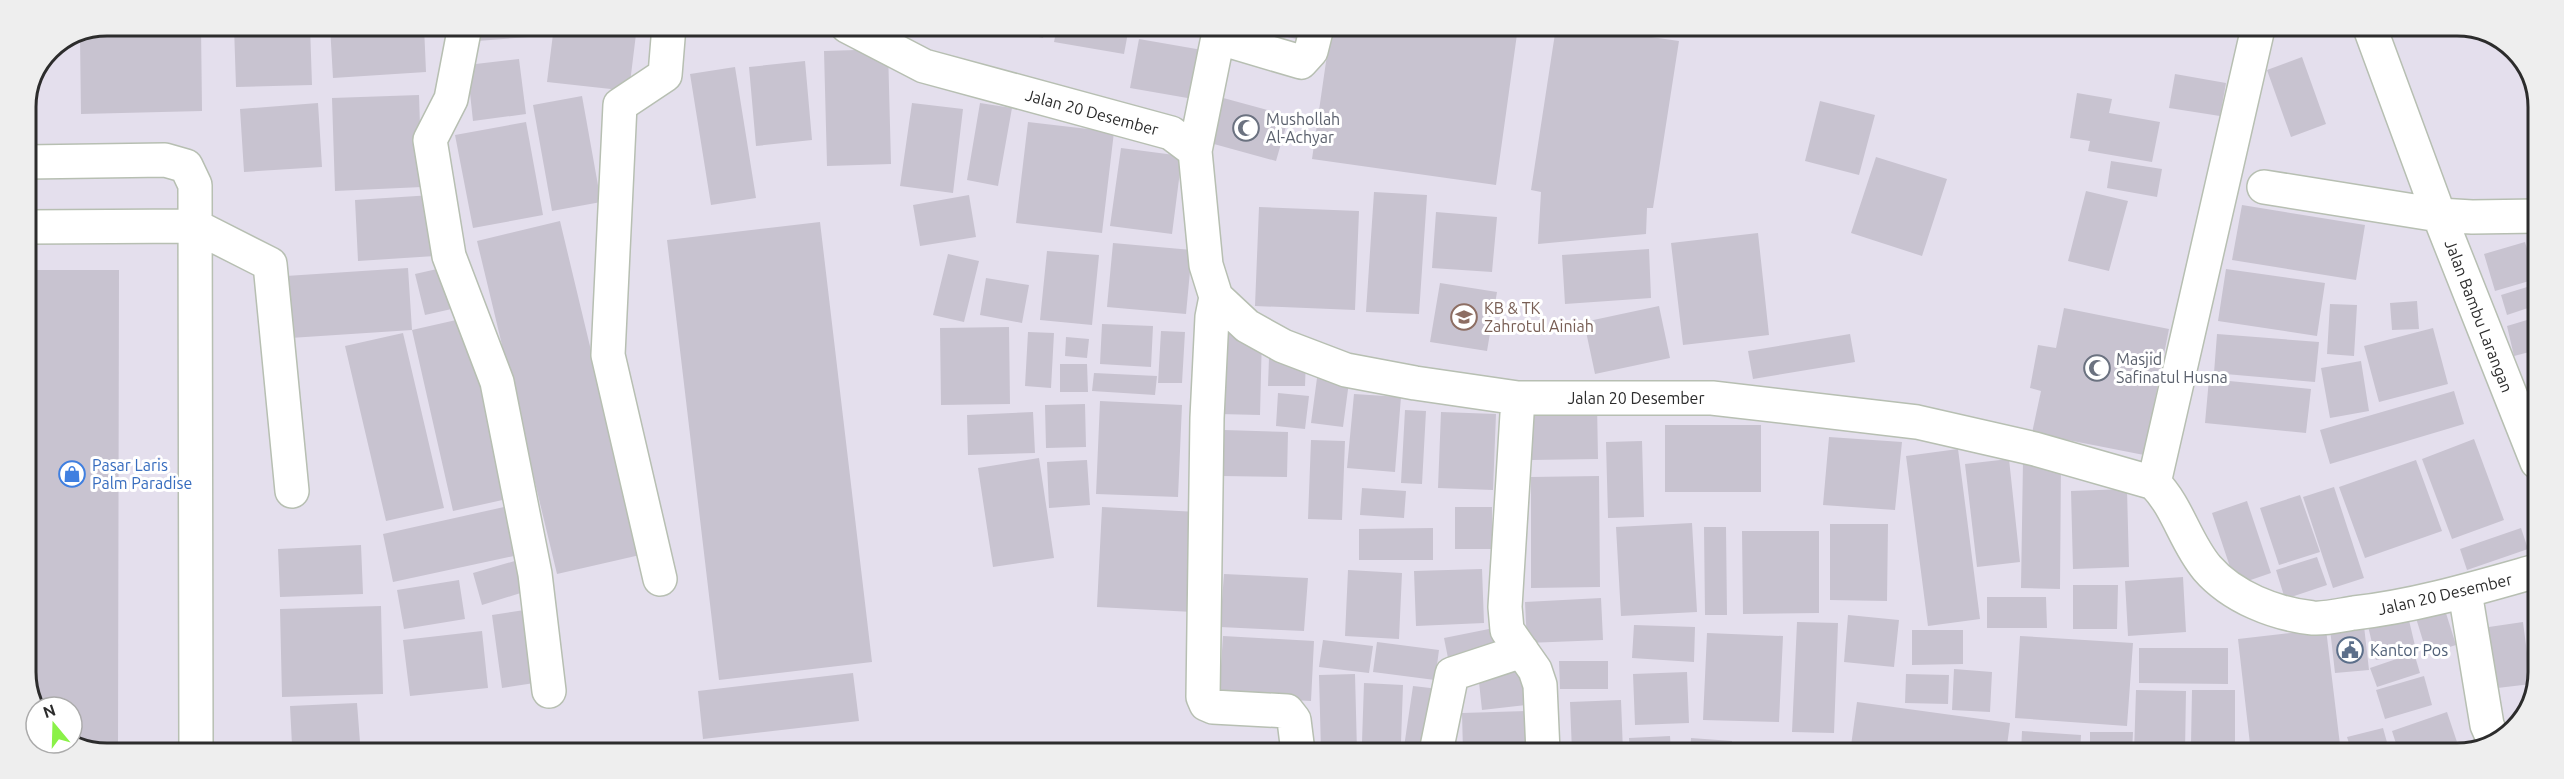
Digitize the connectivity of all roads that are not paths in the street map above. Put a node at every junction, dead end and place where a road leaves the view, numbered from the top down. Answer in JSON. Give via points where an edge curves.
{"nodes":[{"id":1,"x":463,"y":36,"type":"edge"},
{"id":2,"x":668,"y":36,"type":"edge"},
{"id":3,"x":866,"y":36,"type":"edge"},
{"id":4,"x":1315,"y":36,"type":"edge"},
{"id":5,"x":2256,"y":36,"type":"edge"},
{"id":6,"x":2373,"y":36,"type":"edge"},
{"id":7,"x":1195,"y":152,"type":"junction"},
{"id":8,"x":36,"y":162,"type":"edge"},
{"id":9,"x":2264,"y":187,"type":"dead end"},
{"id":10,"x":2439,"y":215,"type":"junction"},
{"id":11,"x":2528,"y":216,"type":"edge"},
{"id":12,"x":195,"y":226,"type":"junction"},
{"id":13,"x":36,"y":227,"type":"edge"},
{"id":14,"x":1216,"y":297,"type":"junction"},
{"id":15,"x":1518,"y":398,"type":"junction"},
{"id":16,"x":2528,"y":439,"type":"edge"},
{"id":17,"x":2154,"y":483,"type":"junction"},
{"id":18,"x":291,"y":491,"type":"dead end"},
{"id":19,"x":2528,"y":571,"type":"edge"},
{"id":20,"x":660,"y":579,"type":"dead end"},
{"id":21,"x":2465,"y":592,"type":"junction"},
{"id":22,"x":1522,"y":651,"type":"junction"},
{"id":23,"x":549,"y":691,"type":"dead end"},
{"id":24,"x":2491,"y":734,"type":"edge"},
{"id":25,"x":196,"y":743,"type":"edge"},
{"id":26,"x":1297,"y":743,"type":"edge"},
{"id":27,"x":1438,"y":743,"type":"edge"},
{"id":28,"x":1543,"y":743,"type":"edge"}],
"edges":[{"from":1,"to":23,"type":"street","via":[[451,99],[430,140],[449,256],[497,382],[535,574]]},
{"from":2,"to":20,"type":"street","via":[[665,75],[620,105],[608,355]]},
{"from":3,"to":7,"type":"street","name":"Jalan 20 Desember","via":[[924,66],[1171,133]]},
{"from":4,"to":7,"type":"street","via":[[1311,51],[1301,62],[1223,39],[1217,42]]},
{"from":5,"to":17,"type":"street"},
{"from":6,"to":10,"type":"street","name":"Jalan Bambu Larangan"},
{"from":7,"to":14,"type":"street","name":"Jalan 20 Desember","via":[[1206,266]]},
{"from":8,"to":12,"type":"street","via":[[165,160],[186,166],[195,185]]},
{"from":9,"to":10,"type":"street"},
{"from":10,"to":11,"type":"street"},
{"from":10,"to":16,"type":"street","name":"Jalan Bambu Larangan"},
{"from":12,"to":13,"type":"street"},
{"from":12,"to":18,"type":"street","via":[[270,264]]},
{"from":12,"to":25,"type":"street"},
{"from":14,"to":15,"type":"street","name":"Jalan 20 Desember","via":[[1247,326],[1283,346],[1346,370]]},
{"from":14,"to":26,"type":"street","via":[[1207,418],[1203,697],[1213,707],[1287,711],[1294,720]]},
{"from":15,"to":17,"type":"street","name":"Jalan 20 Desember","via":[[1712,398],[1917,422],[2035,449]]},
{"from":15,"to":22,"type":"street","via":[[1505,607],[1507,630]]},
{"from":17,"to":21,"type":"street","name":"Jalan 20 Desember","via":[[2207,568],[2232,591],[2270,608],[2314,618],[2392,609]]},
{"from":19,"to":21,"type":"street","name":"Jalan 20 Desember"},
{"from":21,"to":24,"type":"street"},
{"from":22,"to":27,"type":"street","via":[[1452,674]]},
{"from":22,"to":28,"type":"street","via":[[1540,685]]}]}
